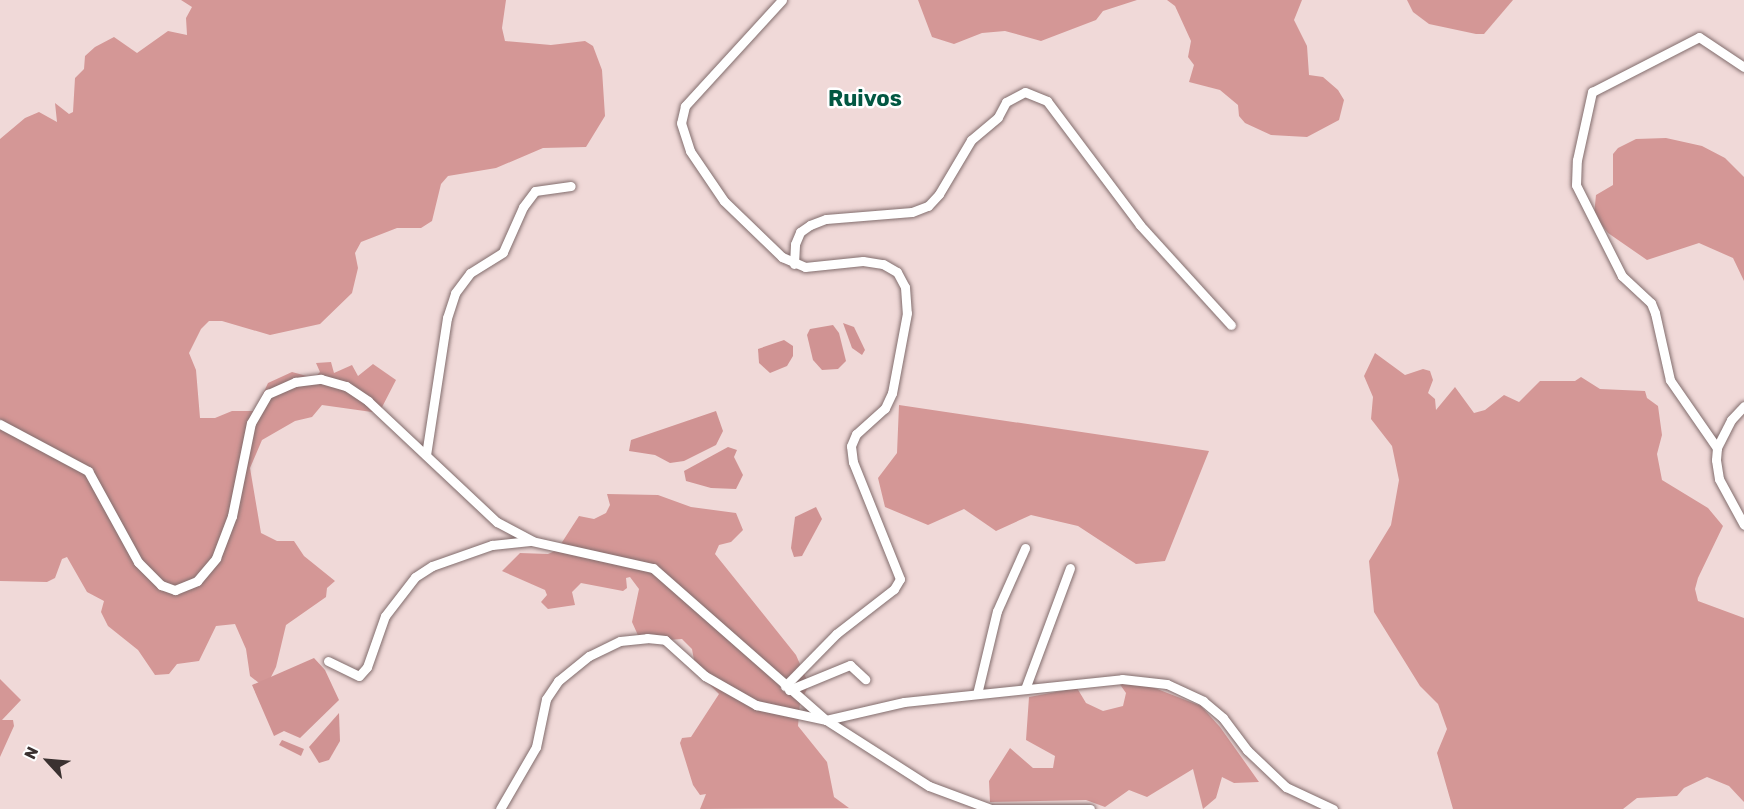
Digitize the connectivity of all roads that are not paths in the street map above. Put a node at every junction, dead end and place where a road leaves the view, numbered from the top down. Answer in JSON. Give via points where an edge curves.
{"nodes":[{"id":1,"x":782,"y":0,"type":"edge"},
{"id":2,"x":1744,"y":68,"type":"edge"},
{"id":3,"x":571,"y":186,"type":"dead end"},
{"id":4,"x":794,"y":264,"type":"junction"},
{"id":5,"x":1230,"y":325,"type":"dead end"},
{"id":6,"x":1744,"y":406,"type":"edge"},
{"id":7,"x":0,"y":424,"type":"edge"},
{"id":8,"x":1717,"y":448,"type":"junction"},
{"id":9,"x":426,"y":455,"type":"junction"},
{"id":10,"x":1744,"y":525,"type":"edge"},
{"id":11,"x":532,"y":541,"type":"junction"},
{"id":12,"x":1025,"y":548,"type":"dead end"},
{"id":13,"x":1070,"y":568,"type":"dead end"},
{"id":14,"x":328,"y":660,"type":"dead end"},
{"id":15,"x":865,"y":680,"type":"dead end"},
{"id":16,"x":787,"y":688,"type":"junction"},
{"id":17,"x":1025,"y":689,"type":"junction"},
{"id":18,"x":977,"y":694,"type":"junction"},
{"id":19,"x":826,"y":720,"type":"junction"},
{"id":20,"x":500,"y":809,"type":"edge"},
{"id":21,"x":991,"y":809,"type":"edge"},
{"id":22,"x":1090,"y":809,"type":"edge"},
{"id":23,"x":1333,"y":809,"type":"edge"}],
"edges":[{"from":1,"to":4,"type":"street","via":[[702,83],[685,106],[681,123],[690,151],[724,201]]},
{"from":2,"to":8,"type":"street","via":[[1699,37],[1592,92],[1577,160],[1576,185],[1622,276],[1655,312],[1671,380]]},
{"from":3,"to":9,"type":"street","via":[[542,188],[529,197],[502,252],[470,273],[454,293]]},
{"from":4,"to":5,"type":"street","via":[[795,244],[810,225],[928,206],[971,140],[998,117],[1006,102],[1025,92],[1047,101],[1140,225]]},
{"from":4,"to":16,"type":"street","via":[[883,264],[897,272],[905,287],[907,313],[892,393],[885,408],[856,434],[851,446],[853,462],[900,579],[894,589],[836,633]]},
{"from":6,"to":8,"type":"street","via":[[1731,420]]},
{"from":7,"to":9,"type":"street","via":[[87,471],[138,562],[161,585],[175,590],[197,581],[216,558],[232,516],[251,423],[268,394],[295,382],[321,379],[346,386],[368,401]]},
{"from":8,"to":10,"type":"street","via":[[1719,479]]},
{"from":9,"to":11,"type":"street","via":[[497,522]]},
{"from":11,"to":14,"type":"street","via":[[492,545],[432,566],[415,577],[385,616],[367,667],[359,676]]},
{"from":11,"to":16,"type":"street","via":[[652,568]]},
{"from":12,"to":18,"type":"street","via":[[997,611]]},
{"from":13,"to":17,"type":"street"},
{"from":15,"to":16,"type":"street","via":[[850,665]]},
{"from":16,"to":19,"type":"street"},
{"from":17,"to":18,"type":"street"},
{"from":17,"to":23,"type":"street","via":[[1122,679],[1167,684],[1203,700],[1286,787]]},
{"from":18,"to":19,"type":"street","via":[[904,702]]},
{"from":19,"to":20,"type":"street","via":[[756,705],[705,676],[665,640],[620,641],[590,656],[558,681],[546,699],[536,747]]},
{"from":19,"to":21,"type":"street","via":[[929,786]]},
{"from":21,"to":22,"type":"street"}]}
